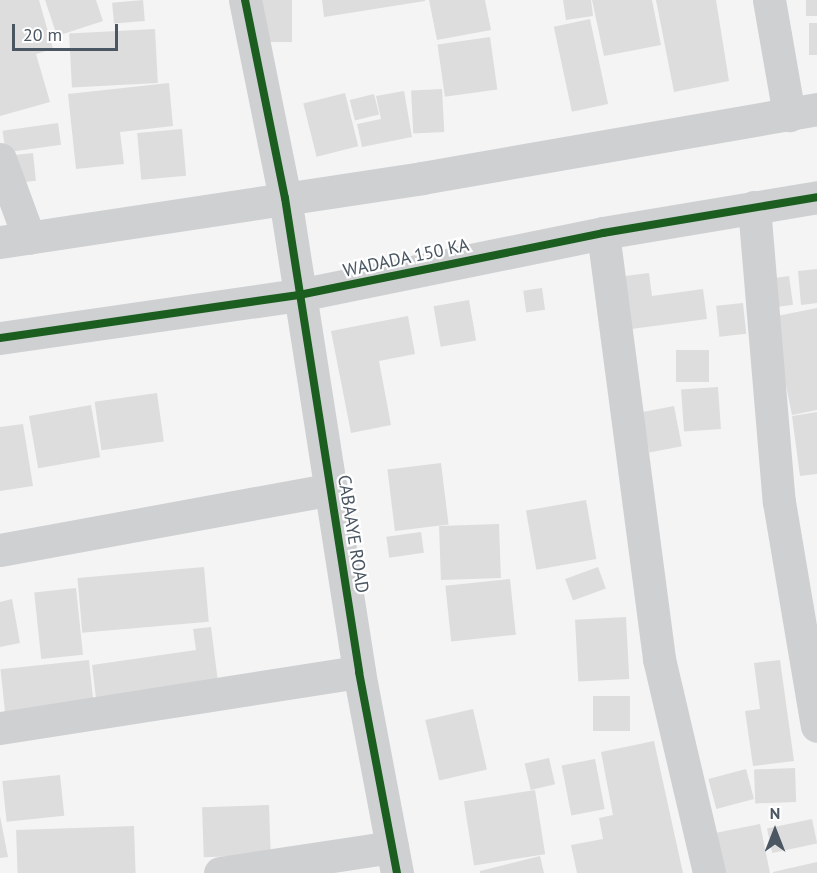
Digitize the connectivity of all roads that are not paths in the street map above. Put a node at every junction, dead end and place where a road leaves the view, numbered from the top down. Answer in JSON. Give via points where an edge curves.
{"nodes":[{"id":1,"x":245,"y":0,"type":"edge"},
{"id":2,"x":769,"y":0,"type":"edge"},
{"id":3,"x":803,"y":112,"type":"edge"},
{"id":4,"x":0,"y":159,"type":"edge"},
{"id":5,"x":817,"y":197,"type":"edge"},
{"id":6,"x":285,"y":198,"type":"junction"},
{"id":7,"x":754,"y":207,"type":"junction"},
{"id":8,"x":603,"y":233,"type":"junction"},
{"id":9,"x":15,"y":240,"type":"edge"},
{"id":10,"x":298,"y":296,"type":"junction"},
{"id":11,"x":0,"y":338,"type":"edge"},
{"id":12,"x":331,"y":489,"type":"junction"},
{"id":13,"x":0,"y":550,"type":"edge"},
{"id":14,"x":359,"y":672,"type":"junction"},
{"id":15,"x":817,"y":726,"type":"edge"},
{"id":16,"x":0,"y":728,"type":"edge"},
{"id":17,"x":394,"y":860,"type":"edge"},
{"id":18,"x":220,"y":873,"type":"edge"},
{"id":19,"x":709,"y":873,"type":"edge"}],
"edges":[{"from":1,"to":6,"type":"street","name":"CABAAYE ROAD"},
{"from":2,"to":3,"type":"street"},
{"from":3,"to":6,"type":"street"},
{"from":4,"to":9,"type":"street"},
{"from":5,"to":7,"type":"street","name":"WADADA 150 KA"},
{"from":6,"to":9,"type":"street"},
{"from":6,"to":10,"type":"street","name":"CABAAYE ROAD"},
{"from":7,"to":8,"type":"street","name":"WADADA 150 KA"},
{"from":7,"to":15,"type":"street","via":[[779,502]]},
{"from":8,"to":10,"type":"street","name":"WADADA 150 KA"},
{"from":8,"to":19,"type":"street","via":[[659,659]]},
{"from":10,"to":11,"type":"street","name":"WADADA 150 KA"},
{"from":10,"to":12,"type":"street","name":"CABAAYE ROAD"},
{"from":12,"to":13,"type":"street"},
{"from":12,"to":14,"type":"street","name":"CABAAYE ROAD"},
{"from":14,"to":16,"type":"street"},
{"from":14,"to":17,"type":"street","name":"CABAAYE ROAD"},
{"from":17,"to":18,"type":"street"}]}
